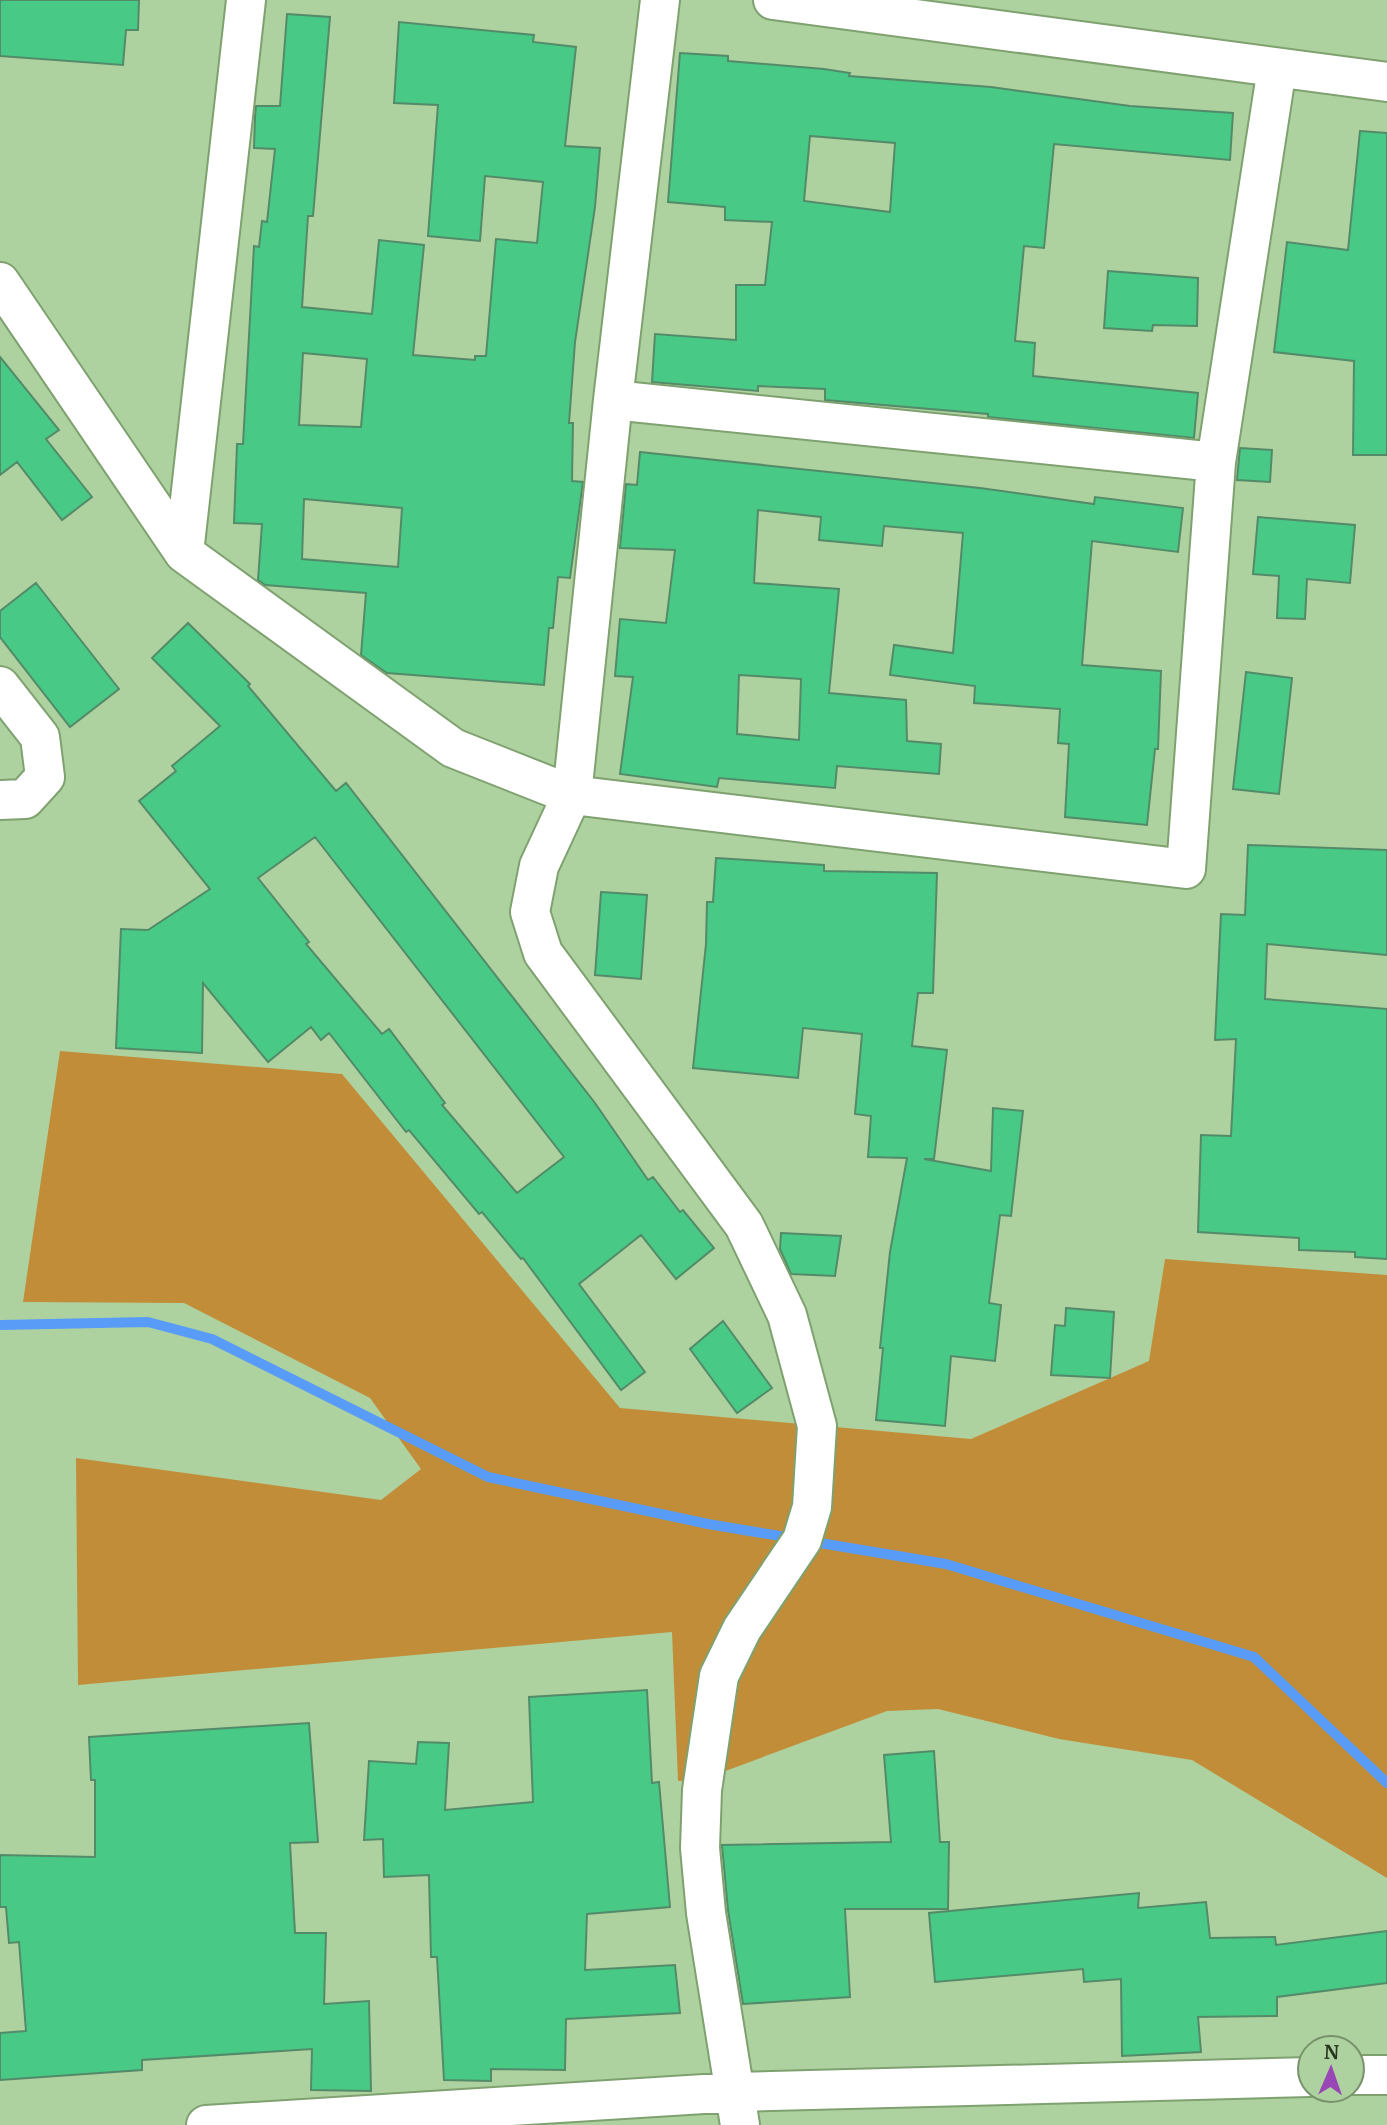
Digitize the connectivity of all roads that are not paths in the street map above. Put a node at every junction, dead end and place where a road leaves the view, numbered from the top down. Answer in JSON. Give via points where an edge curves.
{"nodes":[{"id":1,"x":246,"y":0,"type":"edge"},
{"id":2,"x":660,"y":0,"type":"edge"},
{"id":3,"x":773,"y":0,"type":"edge"},
{"id":4,"x":1277,"y":68,"type":"junction"},
{"id":5,"x":1387,"y":82,"type":"edge"},
{"id":6,"x":0,"y":282,"type":"edge"},
{"id":7,"x":613,"y":400,"type":"junction"},
{"id":8,"x":1216,"y":462,"type":"junction"},
{"id":9,"x":184,"y":554,"type":"junction"},
{"id":10,"x":0,"y":686,"type":"edge"},
{"id":11,"x":572,"y":795,"type":"junction"},
{"id":12,"x":0,"y":800,"type":"edge"},
{"id":13,"x":1387,"y":2074,"type":"edge"},
{"id":14,"x":1366,"y":2075,"type":"edge"},
{"id":15,"x":1296,"y":2078,"type":"edge"},
{"id":16,"x":738,"y":2108,"type":"edge"},
{"id":17,"x":206,"y":2125,"type":"edge"}],
"edges":[{"from":1,"to":9,"type":"street"},
{"from":2,"to":7,"type":"street"},
{"from":3,"to":4,"type":"street"},
{"from":4,"to":5,"type":"street"},
{"from":4,"to":8,"type":"street"},
{"from":6,"to":9,"type":"street"},
{"from":7,"to":8,"type":"street"},
{"from":7,"to":11,"type":"street"},
{"from":8,"to":11,"type":"street","via":[[1186,869]]},
{"from":9,"to":11,"type":"street","via":[[453,748]]},
{"from":10,"to":12,"type":"street","via":[[40,737],[45,777],[25,799]]},
{"from":11,"to":16,"type":"street","via":[[538,866],[530,912],[543,953],[744,1225],[786,1315],[817,1426],[809,1518],[802,1540],[742,1629],[719,1676],[702,1790],[700,1848],[706,1913]]},
{"from":13,"to":14,"type":"street"},
{"from":15,"to":16,"type":"street"},
{"from":16,"to":17,"type":"street"}]}
